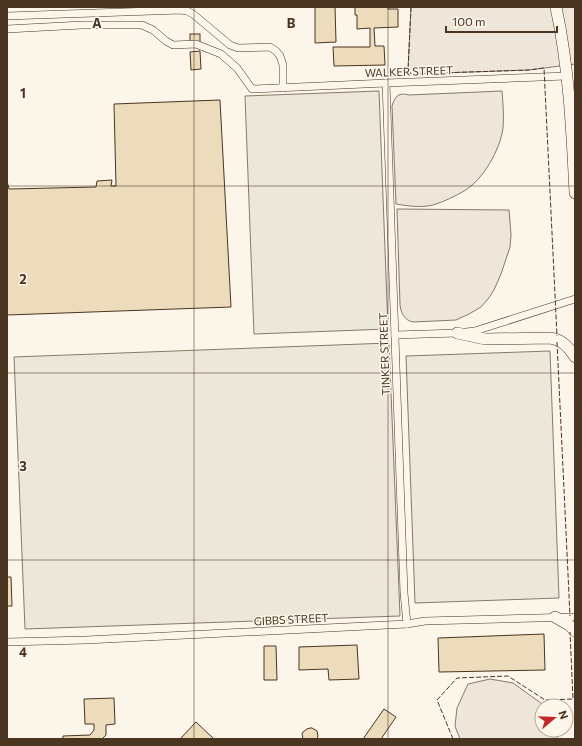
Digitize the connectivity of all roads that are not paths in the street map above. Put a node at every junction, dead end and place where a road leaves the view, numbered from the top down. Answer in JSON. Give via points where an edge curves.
{"nodes":[{"id":1,"x":556,"y":7,"type":"edge"},
{"id":2,"x":7,"y":16,"type":"edge"},
{"id":3,"x":7,"y":29,"type":"edge"},
{"id":4,"x":566,"y":76,"type":"junction"},
{"id":5,"x":386,"y":82,"type":"junction"},
{"id":6,"x":283,"y":88,"type":"junction"},
{"id":7,"x":575,"y":193,"type":"edge"},
{"id":8,"x":575,"y":299,"type":"edge"},
{"id":9,"x":457,"y":333,"type":"junction"},
{"id":10,"x":394,"y":335,"type":"junction"},
{"id":11,"x":575,"y":356,"type":"edge"},
{"id":12,"x":575,"y":616,"type":"edge"},
{"id":13,"x":555,"y":617,"type":"junction"},
{"id":14,"x":407,"y":624,"type":"junction"},
{"id":15,"x":575,"y":631,"type":"edge"},
{"id":16,"x":7,"y":642,"type":"edge"}],
"edges":[{"from":1,"to":4,"type":"main road"},
{"from":2,"to":6,"type":"street","via":[[187,11],[234,47],[270,47],[276,51],[282,60]]},
{"from":3,"to":6,"type":"street","name":"WALKER STREET","via":[[142,25],[173,45],[196,44],[222,54],[237,68],[252,89]]},
{"from":4,"to":5,"type":"street","name":"WALKER STREET"},
{"from":4,"to":7,"type":"main road"},
{"from":5,"to":6,"type":"street","name":"WALKER STREET"},
{"from":5,"to":10,"type":"street","name":"TINKER STREET"},
{"from":8,"to":9,"type":"street","via":[[484,329]]},
{"from":9,"to":10,"type":"street"},
{"from":9,"to":11,"type":"main road","via":[[485,339],[555,338]]},
{"from":10,"to":14,"type":"street","name":"TINKER STREET"},
{"from":12,"to":13,"type":"street","name":"GIBBS STREET"},
{"from":13,"to":14,"type":"street","name":"GIBBS STREET","via":[[425,621]]},
{"from":13,"to":15,"type":"main road"},
{"from":14,"to":16,"type":"street","name":"GIBBS STREET"}]}
